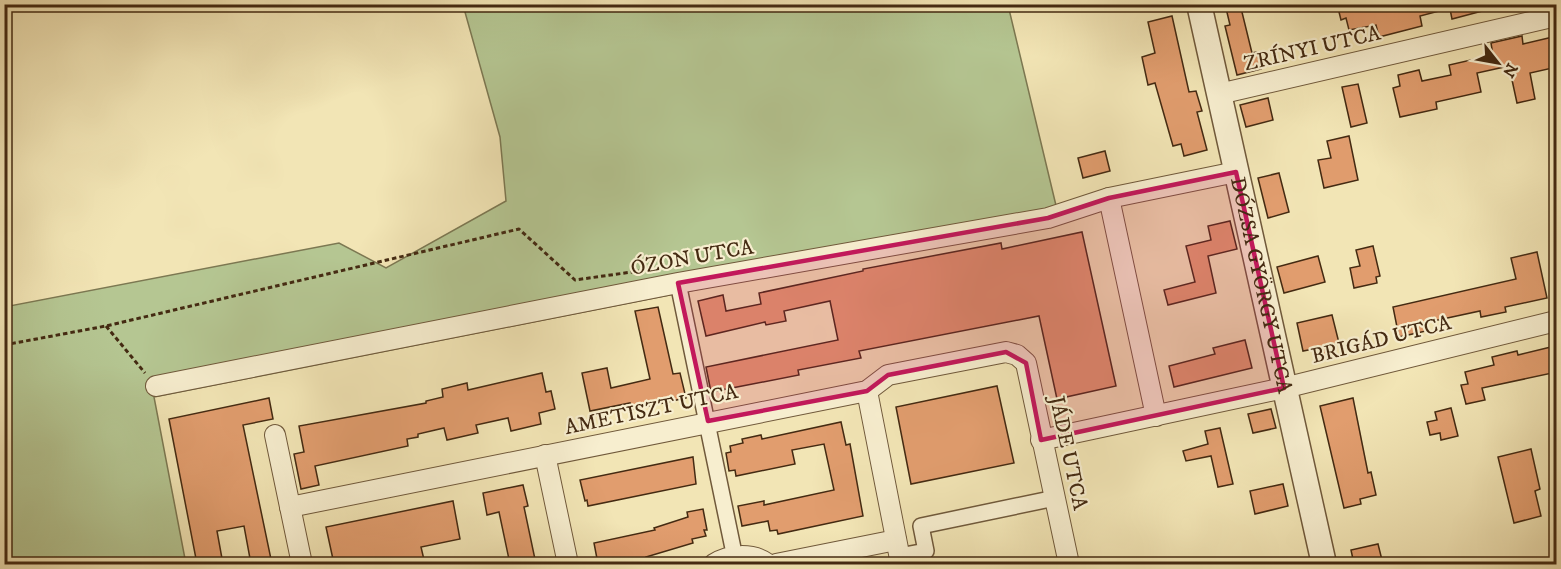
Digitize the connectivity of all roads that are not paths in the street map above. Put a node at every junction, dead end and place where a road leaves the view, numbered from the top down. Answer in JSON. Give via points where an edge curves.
{"nodes":[{"id":1,"x":1199,"y":4,"type":"edge"},
{"id":2,"x":1557,"y":16,"type":"edge"},
{"id":3,"x":1219,"y":94,"type":"junction"},
{"id":4,"x":1236,"y":172,"type":"junction"},
{"id":5,"x":1109,"y":198,"type":"junction"},
{"id":6,"x":678,"y":283,"type":"junction"},
{"id":7,"x":1557,"y":321,"type":"edge"},
{"id":8,"x":1017,"y":355,"type":"joint"},
{"id":9,"x":156,"y":386,"type":"road end"},
{"id":10,"x":1284,"y":388,"type":"junction"},
{"id":11,"x":867,"y":391,"type":"junction"},
{"id":12,"x":1156,"y":416,"type":"junction"},
{"id":13,"x":708,"y":421,"type":"junction"},
{"id":14,"x":275,"y":435,"type":"dead end"},
{"id":15,"x":1041,"y":440,"type":"junction"},
{"id":16,"x":546,"y":455,"type":"junction"},
{"id":17,"x":1054,"y":498,"type":"junction"},
{"id":18,"x":290,"y":507,"type":"junction"},
{"id":19,"x":899,"y":554,"type":"edge"},
{"id":20,"x":735,"y":558,"type":"junction"},
{"id":21,"x":302,"y":564,"type":"edge"},
{"id":22,"x":568,"y":564,"type":"edge"},
{"id":23,"x":714,"y":564,"type":"edge"},
{"id":24,"x":768,"y":564,"type":"edge"},
{"id":25,"x":776,"y":564,"type":"edge"},
{"id":26,"x":1069,"y":564,"type":"edge"},
{"id":27,"x":1324,"y":564,"type":"edge"}],
"edges":[{"from":1,"to":3,"type":"street","name":"DÓZSA GYÖRGY UTCA"},
{"from":2,"to":3,"type":"street","name":"ZRÍNYI UTCA"},
{"from":3,"to":4,"type":"street","name":"DÓZSA GYÖRGY UTCA"},
{"from":4,"to":5,"type":"street","name":"ÓZON UTCA"},
{"from":4,"to":10,"type":"street","name":"DÓZSA GYÖRGY UTCA"},
{"from":5,"to":6,"type":"street","name":"ÓZON UTCA","via":[[1048,218]]},
{"from":5,"to":12,"type":"street"},
{"from":6,"to":9,"type":"street","name":"ÓZON UTCA"},
{"from":6,"to":13,"type":"street"},
{"from":7,"to":10,"type":"street","name":"BRIGÁD UTCA"},
{"from":8,"to":11,"type":"street","name":"AMETISZT UTCA","via":[[1006,352],[888,375]]},
{"from":8,"to":15,"type":"street","name":"JÁDE UTCA","via":[[1026,363]]},
{"from":10,"to":12,"type":"street","name":"BRIGÁD UTCA"},
{"from":10,"to":27,"type":"street","name":"DÓZSA GYÖRGY UTCA"},
{"from":11,"to":13,"type":"street","name":"AMETISZT UTCA"},
{"from":11,"to":19,"type":"street"},
{"from":12,"to":15,"type":"street","name":"BRIGÁD UTCA"},
{"from":13,"to":16,"type":"street","name":"AMETISZT UTCA"},
{"from":13,"to":20,"type":"street"},
{"from":14,"to":18,"type":"street"},
{"from":15,"to":17,"type":"street","name":"JÁDE UTCA"},
{"from":16,"to":18,"type":"street","name":"AMETISZT UTCA"},
{"from":16,"to":22,"type":"street"},
{"from":17,"to":19,"type":"street","via":[[921,526],[926,551]]},
{"from":17,"to":26,"type":"street","name":"JÁDE UTCA"},
{"from":18,"to":21,"type":"street"},
{"from":19,"to":25,"type":"street"},
{"from":20,"to":23,"type":"street"},
{"from":20,"to":24,"type":"street","via":[[748,555]]}]}
